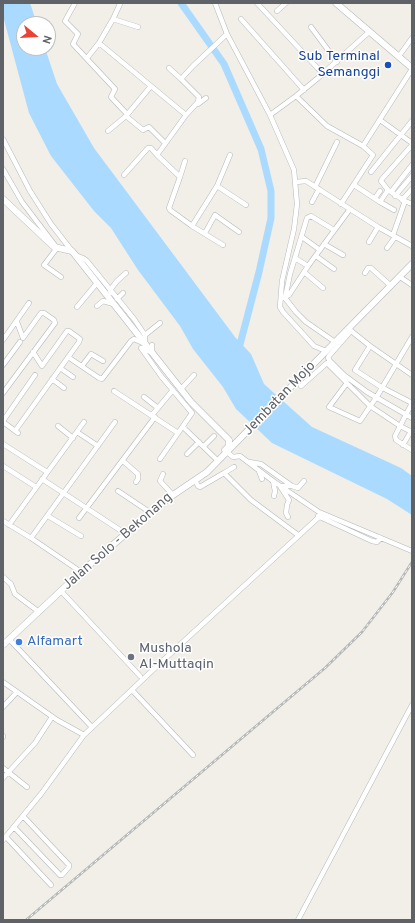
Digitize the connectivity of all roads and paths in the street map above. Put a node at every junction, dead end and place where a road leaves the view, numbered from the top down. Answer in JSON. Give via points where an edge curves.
{"nodes":[{"id":1,"x":75,"y":3,"type":"edge"},
{"id":2,"x":118,"y":3,"type":"edge"},
{"id":3,"x":215,"y":3,"type":"edge"},
{"id":4,"x":257,"y":3,"type":"edge"},
{"id":5,"x":286,"y":3,"type":"edge"},
{"id":6,"x":336,"y":3,"type":"edge"},
{"id":7,"x":277,"y":10,"type":"dead end"},
{"id":8,"x":113,"y":18,"type":"junction"},
{"id":9,"x":241,"y":19,"type":"dead end"},
{"id":10,"x":138,"y":27,"type":"dead end"},
{"id":11,"x":311,"y":27,"type":"dead end"},
{"id":12,"x":369,"y":32,"type":"junction"},
{"id":13,"x":227,"y":34,"type":"junction"},
{"id":14,"x":412,"y":38,"type":"edge"},
{"id":15,"x":99,"y":43,"type":"junction"},
{"id":16,"x":399,"y":56,"type":"junction"},
{"id":17,"x":87,"y":58,"type":"junction"},
{"id":18,"x":337,"y":62,"type":"junction"},
{"id":19,"x":168,"y":68,"type":"dead end"},
{"id":20,"x":412,"y":68,"type":"edge"},
{"id":21,"x":323,"y":74,"type":"junction"},
{"id":22,"x":181,"y":79,"type":"junction"},
{"id":23,"x":151,"y":86,"type":"junction"},
{"id":24,"x":304,"y":90,"type":"junction"},
{"id":25,"x":296,"y":96,"type":"junction"},
{"id":26,"x":206,"y":98,"type":"dead end"},
{"id":27,"x":127,"y":115,"type":"junction"},
{"id":28,"x":186,"y":115,"type":"junction"},
{"id":29,"x":270,"y":115,"type":"junction"},
{"id":30,"x":380,"y":120,"type":"junction"},
{"id":31,"x":412,"y":121,"type":"edge"},
{"id":32,"x":108,"y":132,"type":"dead end"},
{"id":33,"x":401,"y":134,"type":"junction"},
{"id":34,"x":3,"y":139,"type":"edge"},
{"id":35,"x":337,"y":142,"type":"dead end"},
{"id":36,"x":165,"y":143,"type":"junction"},
{"id":37,"x":412,"y":144,"type":"edge"},
{"id":38,"x":363,"y":146,"type":"junction"},
{"id":39,"x":230,"y":154,"type":"dead end"},
{"id":40,"x":157,"y":155,"type":"junction"},
{"id":41,"x":185,"y":161,"type":"dead end"},
{"id":42,"x":412,"y":165,"type":"edge"},
{"id":43,"x":3,"y":169,"type":"edge"},
{"id":44,"x":371,"y":172,"type":"dead end"},
{"id":45,"x":124,"y":175,"type":"dead end"},
{"id":46,"x":412,"y":176,"type":"edge"},
{"id":47,"x":180,"y":177,"type":"junction"},
{"id":48,"x":296,"y":182,"type":"junction"},
{"id":49,"x":354,"y":185,"type":"junction"},
{"id":50,"x":217,"y":186,"type":"junction"},
{"id":51,"x":317,"y":188,"type":"junction"},
{"id":52,"x":412,"y":189,"type":"edge"},
{"id":53,"x":380,"y":191,"type":"dead end"},
{"id":54,"x":390,"y":191,"type":"junction"},
{"id":55,"x":395,"y":196,"type":"junction"},
{"id":56,"x":374,"y":198,"type":"junction"},
{"id":57,"x":3,"y":199,"type":"edge"},
{"id":58,"x":404,"y":200,"type":"junction"},
{"id":59,"x":312,"y":202,"type":"dead end"},
{"id":60,"x":380,"y":202,"type":"junction"},
{"id":61,"x":341,"y":204,"type":"junction"},
{"id":62,"x":412,"y":204,"type":"edge"},
{"id":63,"x":246,"y":205,"type":"dead end"},
{"id":64,"x":350,"y":209,"type":"junction"},
{"id":65,"x":394,"y":210,"type":"dead end"},
{"id":66,"x":192,"y":226,"type":"junction"},
{"id":67,"x":378,"y":227,"type":"junction"},
{"id":68,"x":334,"y":230,"type":"junction"},
{"id":69,"x":239,"y":232,"type":"dead end"},
{"id":70,"x":204,"y":234,"type":"junction"},
{"id":71,"x":394,"y":236,"type":"junction"},
{"id":72,"x":302,"y":237,"type":"junction"},
{"id":73,"x":369,"y":242,"type":"dead end"},
{"id":74,"x":324,"y":244,"type":"junction"},
{"id":75,"x":223,"y":245,"type":"dead end"},
{"id":76,"x":412,"y":246,"type":"edge"},
{"id":77,"x":387,"y":248,"type":"dead end"},
{"id":78,"x":66,"y":250,"type":"junction"},
{"id":79,"x":320,"y":250,"type":"junction"},
{"id":80,"x":342,"y":255,"type":"dead end"},
{"id":81,"x":316,"y":256,"type":"junction"},
{"id":82,"x":295,"y":258,"type":"junction"},
{"id":83,"x":412,"y":264,"type":"edge"},
{"id":84,"x":308,"y":266,"type":"junction"},
{"id":85,"x":334,"y":269,"type":"dead end"},
{"id":86,"x":304,"y":272,"type":"junction"},
{"id":87,"x":126,"y":273,"type":"dead end"},
{"id":88,"x":365,"y":273,"type":"dead end"},
{"id":89,"x":61,"y":277,"type":"dead end"},
{"id":90,"x":400,"y":277,"type":"junction"},
{"id":91,"x":97,"y":283,"type":"junction"},
{"id":92,"x":412,"y":285,"type":"edge"},
{"id":93,"x":391,"y":286,"type":"junction"},
{"id":94,"x":323,"y":288,"type":"dead end"},
{"id":95,"x":110,"y":290,"type":"junction"},
{"id":96,"x":123,"y":293,"type":"dead end"},
{"id":97,"x":282,"y":299,"type":"junction"},
{"id":98,"x":114,"y":301,"type":"junction"},
{"id":99,"x":29,"y":303,"type":"dead end"},
{"id":100,"x":97,"y":306,"type":"dead end"},
{"id":101,"x":77,"y":307,"type":"dead end"},
{"id":102,"x":16,"y":322,"type":"junction"},
{"id":103,"x":160,"y":323,"type":"dead end"},
{"id":104,"x":350,"y":330,"type":"junction"},
{"id":105,"x":145,"y":336,"type":"junction"},
{"id":106,"x":412,"y":337,"type":"edge"},
{"id":107,"x":3,"y":340,"type":"edge"},
{"id":108,"x":20,"y":342,"type":"dead end"},
{"id":109,"x":335,"y":342,"type":"junction"},
{"id":110,"x":410,"y":344,"type":"edge"},
{"id":111,"x":149,"y":345,"type":"junction"},
{"id":112,"x":370,"y":346,"type":"junction"},
{"id":113,"x":33,"y":352,"type":"junction"},
{"id":114,"x":325,"y":352,"type":"junction"},
{"id":115,"x":152,"y":353,"type":"junction"},
{"id":116,"x":68,"y":357,"type":"junction"},
{"id":117,"x":103,"y":361,"type":"dead end"},
{"id":118,"x":396,"y":363,"type":"junction"},
{"id":119,"x":3,"y":365,"type":"edge"},
{"id":120,"x":82,"y":366,"type":"junction"},
{"id":121,"x":60,"y":368,"type":"junction"},
{"id":122,"x":35,"y":374,"type":"dead end"},
{"id":123,"x":194,"y":375,"type":"dead end"},
{"id":124,"x":412,"y":375,"type":"edge"},
{"id":125,"x":73,"y":377,"type":"dead end"},
{"id":126,"x":52,"y":379,"type":"junction"},
{"id":127,"x":347,"y":383,"type":"junction"},
{"id":128,"x":301,"y":386,"type":"dead end"},
{"id":129,"x":381,"y":387,"type":"junction"},
{"id":130,"x":64,"y":388,"type":"dead end"},
{"id":131,"x":181,"y":388,"type":"junction"},
{"id":132,"x":173,"y":390,"type":"junction"},
{"id":133,"x":114,"y":391,"type":"dead end"},
{"id":134,"x":3,"y":393,"type":"edge"},
{"id":135,"x":144,"y":397,"type":"dead end"},
{"id":136,"x":376,"y":398,"type":"junction"},
{"id":137,"x":412,"y":403,"type":"edge"},
{"id":138,"x":370,"y":406,"type":"junction"},
{"id":139,"x":158,"y":408,"type":"junction"},
{"id":140,"x":406,"y":415,"type":"junction"},
{"id":141,"x":153,"y":416,"type":"junction"},
{"id":142,"x":412,"y":418,"type":"edge"},
{"id":143,"x":3,"y":421,"type":"edge"},
{"id":144,"x":84,"y":422,"type":"dead end"},
{"id":145,"x":115,"y":422,"type":"dead end"},
{"id":146,"x":58,"y":426,"type":"dead end"},
{"id":147,"x":400,"y":426,"type":"junction"},
{"id":148,"x":183,"y":427,"type":"junction"},
{"id":149,"x":77,"y":432,"type":"junction"},
{"id":150,"x":411,"y":432,"type":"edge"},
{"id":151,"x":178,"y":433,"type":"junction"},
{"id":152,"x":214,"y":436,"type":"dead end"},
{"id":153,"x":73,"y":438,"type":"junction"},
{"id":154,"x":199,"y":442,"type":"junction"},
{"id":155,"x":3,"y":444,"type":"edge"},
{"id":156,"x":236,"y":444,"type":"joint"},
{"id":157,"x":404,"y":445,"type":"junction"},
{"id":158,"x":98,"y":446,"type":"junction"},
{"id":159,"x":204,"y":446,"type":"junction"},
{"id":160,"x":412,"y":450,"type":"edge"},
{"id":161,"x":227,"y":452,"type":"junction"},
{"id":162,"x":187,"y":454,"type":"dead end"},
{"id":163,"x":216,"y":459,"type":"junction"},
{"id":164,"x":160,"y":460,"type":"dead end"},
{"id":165,"x":123,"y":461,"type":"junction"},
{"id":166,"x":247,"y":462,"type":"junction"},
{"id":167,"x":3,"y":466,"type":"edge"},
{"id":168,"x":234,"y":467,"type":"dead end"},
{"id":169,"x":259,"y":471,"type":"junction"},
{"id":170,"x":47,"y":472,"type":"junction"},
{"id":171,"x":224,"y":473,"type":"junction"},
{"id":172,"x":163,"y":474,"type":"dead end"},
{"id":173,"x":42,"y":479,"type":"junction"},
{"id":174,"x":262,"y":479,"type":"dead end"},
{"id":175,"x":273,"y":481,"type":"junction"},
{"id":176,"x":304,"y":481,"type":"dead end"},
{"id":177,"x":136,"y":482,"type":"dead end"},
{"id":178,"x":192,"y":482,"type":"junction"},
{"id":179,"x":280,"y":486,"type":"junction"},
{"id":180,"x":292,"y":486,"type":"junction"},
{"id":181,"x":36,"y":487,"type":"junction"},
{"id":182,"x":118,"y":491,"type":"dead end"},
{"id":183,"x":64,"y":495,"type":"junction"},
{"id":184,"x":173,"y":495,"type":"junction"},
{"id":185,"x":274,"y":496,"type":"dead end"},
{"id":186,"x":311,"y":507,"type":"junction"},
{"id":187,"x":86,"y":509,"type":"junction"},
{"id":188,"x":151,"y":513,"type":"junction"},
{"id":189,"x":48,"y":516,"type":"junction"},
{"id":190,"x":288,"y":516,"type":"dead end"},
{"id":191,"x":319,"y":517,"type":"junction"},
{"id":192,"x":79,"y":518,"type":"dead end"},
{"id":193,"x":3,"y":521,"type":"edge"},
{"id":194,"x":9,"y":525,"type":"junction"},
{"id":195,"x":126,"y":534,"type":"junction"},
{"id":196,"x":298,"y":535,"type":"junction"},
{"id":197,"x":81,"y":536,"type":"dead end"},
{"id":198,"x":31,"y":538,"type":"junction"},
{"id":199,"x":381,"y":538,"type":"junction"},
{"id":200,"x":412,"y":551,"type":"edge"},
{"id":201,"x":81,"y":572,"type":"junction"},
{"id":202,"x":3,"y":578,"type":"edge"},
{"id":203,"x":61,"y":591,"type":"junction"},
{"id":204,"x":39,"y":612,"type":"junction"},
{"id":205,"x":9,"y":639,"type":"junction"},
{"id":206,"x":3,"y":644,"type":"edge"},
{"id":207,"x":140,"y":676,"type":"dead end"},
{"id":208,"x":3,"y":682,"type":"edge"},
{"id":209,"x":132,"y":690,"type":"junction"},
{"id":210,"x":17,"y":692,"type":"junction"},
{"id":211,"x":412,"y":705,"type":"edge"},
{"id":212,"x":3,"y":707,"type":"edge"},
{"id":213,"x":52,"y":717,"type":"junction"},
{"id":214,"x":90,"y":725,"type":"dead end"},
{"id":215,"x":84,"y":735,"type":"junction"},
{"id":216,"x":193,"y":755,"type":"dead end"},
{"id":217,"x":3,"y":768,"type":"edge"},
{"id":218,"x":9,"y":772,"type":"junction"},
{"id":219,"x":3,"y":778,"type":"edge"},
{"id":220,"x":27,"y":787,"type":"dead end"},
{"id":221,"x":23,"y":816,"type":"junction"},
{"id":222,"x":14,"y":826,"type":"junction"},
{"id":223,"x":4,"y":839,"type":"edge"},
{"id":224,"x":51,"y":885,"type":"dead end"},
{"id":225,"x":298,"y":920,"type":"edge"}],
"edges":[{"from":1,"to":17,"type":"street","via":[[65,20],[78,33],[72,43]]},
{"from":2,"to":8,"type":"street","via":[[120,4]]},
{"from":3,"to":13,"type":"street"},
{"from":4,"to":21,"type":"street"},
{"from":5,"to":7,"type":"street"},
{"from":6,"to":12,"type":"main road"},
{"from":8,"to":10,"type":"street"},
{"from":8,"to":15,"type":"street"},
{"from":9,"to":24,"type":"street"},
{"from":11,"to":18,"type":"street"},
{"from":12,"to":16,"type":"main road"},
{"from":12,"to":18,"type":"street"},
{"from":13,"to":22,"type":"street"},
{"from":13,"to":29,"type":"street"},
{"from":14,"to":16,"type":"street"},
{"from":15,"to":17,"type":"street"},
{"from":15,"to":23,"type":"street"},
{"from":16,"to":20,"type":"main road"},
{"from":17,"to":27,"type":"street","via":[[115,89],[110,97]]},
{"from":18,"to":21,"type":"street"},
{"from":19,"to":22,"type":"street"},
{"from":20,"to":30,"type":"street"},
{"from":21,"to":24,"type":"street"},
{"from":22,"to":28,"type":"street","via":[[199,97],[198,102]]},
{"from":23,"to":27,"type":"street"},
{"from":23,"to":28,"type":"street"},
{"from":24,"to":25,"type":"street"},
{"from":25,"to":29,"type":"street"},
{"from":25,"to":38,"type":"street","via":[[327,126]]},
{"from":26,"to":28,"type":"street"},
{"from":27,"to":32,"type":"street"},
{"from":27,"to":36,"type":"street","via":[[143,130],[149,127]]},
{"from":28,"to":36,"type":"street"},
{"from":29,"to":48,"type":"street","via":[[288,154]]},
{"from":30,"to":33,"type":"street"},
{"from":30,"to":38,"type":"street"},
{"from":31,"to":33,"type":"street"},
{"from":33,"to":37,"type":"street"},
{"from":33,"to":44,"type":"street"},
{"from":34,"to":78,"type":"street","via":[[30,191]]},
{"from":35,"to":51,"type":"street"},
{"from":36,"to":40,"type":"street"},
{"from":37,"to":54,"type":"street","via":[[381,180]]},
{"from":38,"to":49,"type":"street","via":[[373,157]]},
{"from":39,"to":50,"type":"street"},
{"from":40,"to":45,"type":"street","via":[[148,148]]},
{"from":40,"to":47,"type":"street"},
{"from":41,"to":47,"type":"street"},
{"from":42,"to":54,"type":"street"},
{"from":43,"to":78,"type":"street","via":[[22,202]]},
{"from":46,"to":55,"type":"street"},
{"from":47,"to":66,"type":"street","via":[[169,209]]},
{"from":48,"to":51,"type":"street","via":[[304,180]]},
{"from":48,"to":97,"type":"street","via":[[297,204],[282,281]]},
{"from":49,"to":56,"type":"street"},
{"from":49,"to":61,"type":"street"},
{"from":50,"to":63,"type":"street"},
{"from":50,"to":66,"type":"street"},
{"from":51,"to":59,"type":"street"},
{"from":51,"to":61,"type":"street"},
{"from":52,"to":58,"type":"street"},
{"from":53,"to":56,"type":"street"},
{"from":54,"to":55,"type":"street"},
{"from":54,"to":60,"type":"street"},
{"from":55,"to":58,"type":"street"},
{"from":56,"to":60,"type":"street"},
{"from":57,"to":78,"type":"main road"},
{"from":58,"to":62,"type":"street"},
{"from":58,"to":71,"type":"street"},
{"from":60,"to":65,"type":"street"},
{"from":61,"to":64,"type":"street"},
{"from":64,"to":67,"type":"street"},
{"from":64,"to":68,"type":"street"},
{"from":66,"to":70,"type":"street"},
{"from":67,"to":71,"type":"street"},
{"from":67,"to":73,"type":"street"},
{"from":68,"to":72,"type":"street","via":[[309,216]]},
{"from":68,"to":74,"type":"street"},
{"from":69,"to":70,"type":"street","via":[[215,215]]},
{"from":70,"to":75,"type":"street"},
{"from":71,"to":76,"type":"street"},
{"from":71,"to":77,"type":"street"},
{"from":72,"to":79,"type":"street"},
{"from":72,"to":82,"type":"street"},
{"from":74,"to":79,"type":"street"},
{"from":74,"to":80,"type":"street"},
{"from":78,"to":89,"type":"street","via":[[44,265]]},
{"from":78,"to":91,"type":"main road"},
{"from":78,"to":95,"type":"street","via":[[87,261]]},
{"from":79,"to":81,"type":"street"},
{"from":81,"to":84,"type":"street"},
{"from":81,"to":85,"type":"street"},
{"from":82,"to":84,"type":"street"},
{"from":82,"to":97,"type":"street"},
{"from":83,"to":90,"type":"main road","name":"Jembatan Mojo"},
{"from":84,"to":86,"type":"street"},
{"from":86,"to":94,"type":"street"},
{"from":86,"to":97,"type":"street","via":[[292,292]]},
{"from":87,"to":95,"type":"street"},
{"from":88,"to":93,"type":"street","via":[[370,268]]},
{"from":90,"to":92,"type":"street"},
{"from":90,"to":93,"type":"main road","name":"Jembatan Mojo"},
{"from":91,"to":98,"type":"main road"},
{"from":91,"to":101,"type":"street"},
{"from":93,"to":104,"type":"main road","name":"Jembatan Mojo"},
{"from":95,"to":98,"type":"street"},
{"from":96,"to":98,"type":"street"},
{"from":97,"to":109,"type":"street","via":[[306,322]]},
{"from":97,"to":114,"type":"street","via":[[280,307],[283,312],[314,346]]},
{"from":98,"to":100,"type":"street","via":[[103,301]]},
{"from":98,"to":105,"type":"street","via":[[134,319]]},
{"from":98,"to":111,"type":"main road"},
{"from":99,"to":102,"type":"street"},
{"from":102,"to":107,"type":"street"},
{"from":102,"to":113,"type":"street","via":[[23,338],[43,312],[54,320]]},
{"from":103,"to":105,"type":"street"},
{"from":104,"to":109,"type":"main road","name":"Jembatan Mojo"},
{"from":104,"to":112,"type":"street"},
{"from":104,"to":136,"type":"street","via":[[328,358],[344,375]]},
{"from":105,"to":111,"type":"street"},
{"from":106,"to":110,"type":"street"},
{"from":108,"to":119,"type":"street"},
{"from":109,"to":114,"type":"main road","name":"Jembatan Mojo"},
{"from":110,"to":118,"type":"street"},
{"from":111,"to":115,"type":"main road"},
{"from":111,"to":120,"type":"street","via":[[134,339],[102,379]]},
{"from":112,"to":118,"type":"street"},
{"from":112,"to":129,"type":"street","via":[[355,370]]},
{"from":113,"to":116,"type":"street","via":[[42,366],[68,331],[80,339]]},
{"from":113,"to":134,"type":"street"},
{"from":114,"to":156,"type":"main road","name":"Jembatan Mojo"},
{"from":115,"to":131,"type":"main road"},
{"from":115,"to":132,"type":"street","via":[[141,349]]},
{"from":116,"to":120,"type":"street"},
{"from":116,"to":121,"type":"street"},
{"from":117,"to":120,"type":"street","via":[[91,354]]},
{"from":118,"to":124,"type":"street"},
{"from":118,"to":129,"type":"street"},
{"from":121,"to":125,"type":"street"},
{"from":121,"to":126,"type":"street"},
{"from":122,"to":143,"type":"street"},
{"from":123,"to":131,"type":"street"},
{"from":126,"to":130,"type":"street"},
{"from":126,"to":143,"type":"street","via":[[17,432]]},
{"from":127,"to":128,"type":"street","via":[[326,363]]},
{"from":127,"to":138,"type":"street"},
{"from":127,"to":138,"type":"street","via":[[329,407],[359,422]]},
{"from":129,"to":136,"type":"street"},
{"from":129,"to":137,"type":"street"},
{"from":131,"to":163,"type":"main road","via":[[191,402],[229,440],[229,446]]},
{"from":132,"to":139,"type":"street"},
{"from":132,"to":148,"type":"street","via":[[192,413]]},
{"from":133,"to":141,"type":"street"},
{"from":135,"to":139,"type":"street"},
{"from":136,"to":138,"type":"street"},
{"from":136,"to":140,"type":"street"},
{"from":137,"to":140,"type":"street"},
{"from":138,"to":147,"type":"street"},
{"from":139,"to":141,"type":"street"},
{"from":140,"to":142,"type":"street"},
{"from":140,"to":147,"type":"street"},
{"from":141,"to":151,"type":"street"},
{"from":141,"to":165,"type":"street"},
{"from":144,"to":149,"type":"street"},
{"from":145,"to":158,"type":"street"},
{"from":146,"to":153,"type":"street"},
{"from":147,"to":150,"type":"street"},
{"from":147,"to":157,"type":"street","via":[[395,438]]},
{"from":148,"to":151,"type":"street"},
{"from":148,"to":154,"type":"street"},
{"from":149,"to":153,"type":"street"},
{"from":149,"to":158,"type":"street"},
{"from":150,"to":157,"type":"street"},
{"from":151,"to":164,"type":"street"},
{"from":152,"to":159,"type":"street"},
{"from":153,"to":170,"type":"street"},
{"from":154,"to":159,"type":"street"},
{"from":154,"to":162,"type":"street"},
{"from":155,"to":170,"type":"street"},
{"from":156,"to":161,"type":"main road","name":"Jalan Solo - Bekonang"},
{"from":157,"to":160,"type":"street"},
{"from":158,"to":183,"type":"street"},
{"from":159,"to":163,"type":"street"},
{"from":161,"to":166,"type":"street","via":[[233,457],[240,456]]},
{"from":161,"to":178,"type":"main road","name":"Jalan Solo - Bekonang","via":[[207,472]]},
{"from":163,"to":178,"type":"main road"},
{"from":165,"to":177,"type":"street","via":[[138,474]]},
{"from":165,"to":187,"type":"street"},
{"from":166,"to":169,"type":"street"},
{"from":166,"to":180,"type":"street","via":[[261,464]]},
{"from":167,"to":181,"type":"street"},
{"from":168,"to":171,"type":"street"},
{"from":169,"to":174,"type":"street"},
{"from":169,"to":175,"type":"street"},
{"from":170,"to":173,"type":"street"},
{"from":171,"to":178,"type":"street","via":[[200,487]]},
{"from":171,"to":196,"type":"street","via":[[251,500]]},
{"from":172,"to":184,"type":"street","via":[[160,481]]},
{"from":173,"to":181,"type":"street"},
{"from":173,"to":183,"type":"street"},
{"from":175,"to":179,"type":"street"},
{"from":175,"to":185,"type":"street"},
{"from":176,"to":180,"type":"street","via":[[298,488]]},
{"from":178,"to":184,"type":"main road","name":"Jalan Solo - Bekonang"},
{"from":179,"to":180,"type":"street"},
{"from":179,"to":186,"type":"street"},
{"from":179,"to":190,"type":"street","via":[[289,500],[286,513]]},
{"from":181,"to":194,"type":"street"},
{"from":182,"to":188,"type":"street"},
{"from":183,"to":187,"type":"street"},
{"from":183,"to":189,"type":"street"},
{"from":184,"to":188,"type":"main road","name":"Jalan Solo - Bekonang"},
{"from":186,"to":191,"type":"street"},
{"from":186,"to":199,"type":"street"},
{"from":187,"to":192,"type":"street"},
{"from":187,"to":195,"type":"street"},
{"from":188,"to":195,"type":"main road","name":"Jalan Solo - Bekonang"},
{"from":189,"to":197,"type":"street"},
{"from":189,"to":198,"type":"street"},
{"from":191,"to":196,"type":"street"},
{"from":191,"to":199,"type":"street","via":[[374,542]]},
{"from":193,"to":194,"type":"street"},
{"from":194,"to":198,"type":"street"},
{"from":195,"to":201,"type":"main road","name":"Jalan Solo - Bekonang"},
{"from":196,"to":209,"type":"street"},
{"from":198,"to":201,"type":"street"},
{"from":199,"to":200,"type":"street"},
{"from":201,"to":203,"type":"main road","name":"Jalan Solo - Bekonang"},
{"from":202,"to":204,"type":"street","via":[[11,584],[15,594]]},
{"from":203,"to":204,"type":"main road","name":"Jalan Solo - Bekonang"},
{"from":203,"to":207,"type":"street"},
{"from":204,"to":205,"type":"main road","name":"Jalan Solo - Bekonang"},
{"from":205,"to":206,"type":"main road","name":"Jalan Solo - Bekonang"},
{"from":205,"to":214,"type":"street"},
{"from":208,"to":210,"type":"street"},
{"from":209,"to":215,"type":"street"},
{"from":209,"to":216,"type":"street"},
{"from":210,"to":212,"type":"street"},
{"from":210,"to":213,"type":"street"},
{"from":211,"to":225,"type":"street"},
{"from":213,"to":215,"type":"street"},
{"from":213,"to":218,"type":"street","via":[[35,743]]},
{"from":215,"to":221,"type":"street"},
{"from":217,"to":218,"type":"street"},
{"from":218,"to":219,"type":"street"},
{"from":218,"to":220,"type":"street"},
{"from":221,"to":222,"type":"street"},
{"from":221,"to":222,"type":"street","via":[[69,865],[62,875]]},
{"from":222,"to":223,"type":"street"},
{"from":223,"to":224,"type":"street"}]}
